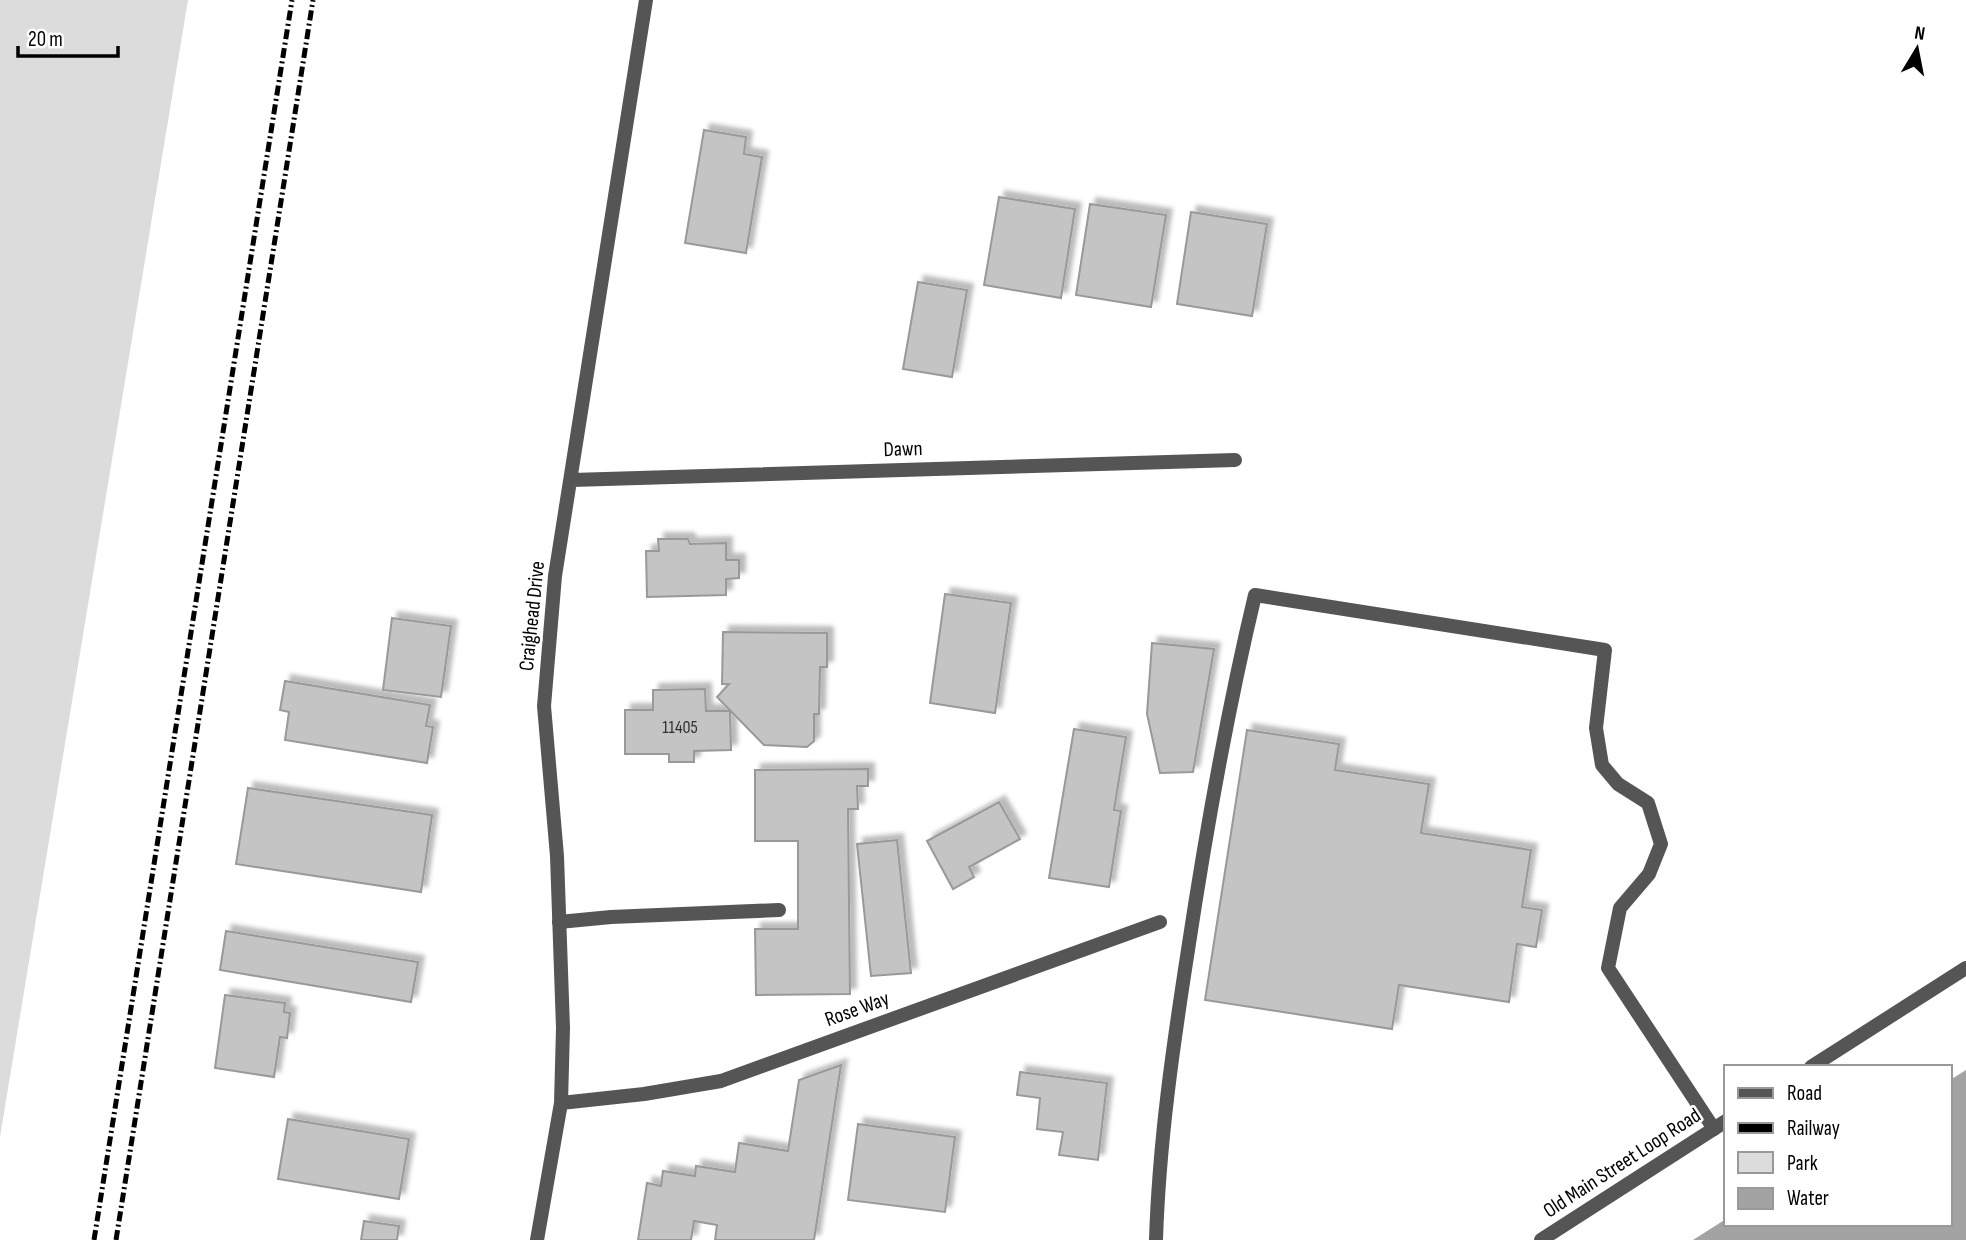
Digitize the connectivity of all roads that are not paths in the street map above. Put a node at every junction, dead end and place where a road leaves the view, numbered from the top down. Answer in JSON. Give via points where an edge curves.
{"nodes":[{"id":1,"x":646,"y":0,"type":"edge"},
{"id":2,"x":1235,"y":460,"type":"dead end"},
{"id":3,"x":572,"y":480,"type":"junction"},
{"id":4,"x":779,"y":910,"type":"dead end"},
{"id":5,"x":559,"y":922,"type":"junction"},
{"id":6,"x":1160,"y":922,"type":"dead end"},
{"id":7,"x":1966,"y":968,"type":"edge"},
{"id":8,"x":1814,"y":1065,"type":"edge"},
{"id":9,"x":561,"y":1104,"type":"junction"},
{"id":10,"x":1720,"y":1125,"type":"edge"},
{"id":11,"x":537,"y":1240,"type":"edge"},
{"id":12,"x":1156,"y":1240,"type":"edge"},
{"id":13,"x":1541,"y":1240,"type":"edge"}],
"edges":[{"from":1,"to":3,"type":"street","name":"Craighead Drive"},
{"from":2,"to":3,"type":"street","name":"Dawn"},
{"from":3,"to":5,"type":"street","name":"Craighead Drive","via":[[555,576],[544,706]]},
{"from":4,"to":5,"type":"street"},
{"from":5,"to":9,"type":"street","name":"Craighead Drive"},
{"from":6,"to":9,"type":"street","name":"Rose Way","via":[[721,1080]]},
{"from":7,"to":8,"type":"street"},
{"from":9,"to":11,"type":"street","name":"Craighead Drive"},
{"from":10,"to":12,"type":"street","via":[[1608,968],[1620,908],[1649,874],[1661,844],[1648,803],[1618,784],[1602,765],[1596,728],[1605,650],[1255,595],[1234,688],[1179,1005]]},
{"from":10,"to":13,"type":"street","name":"Old Main Street Loop Road"}]}
